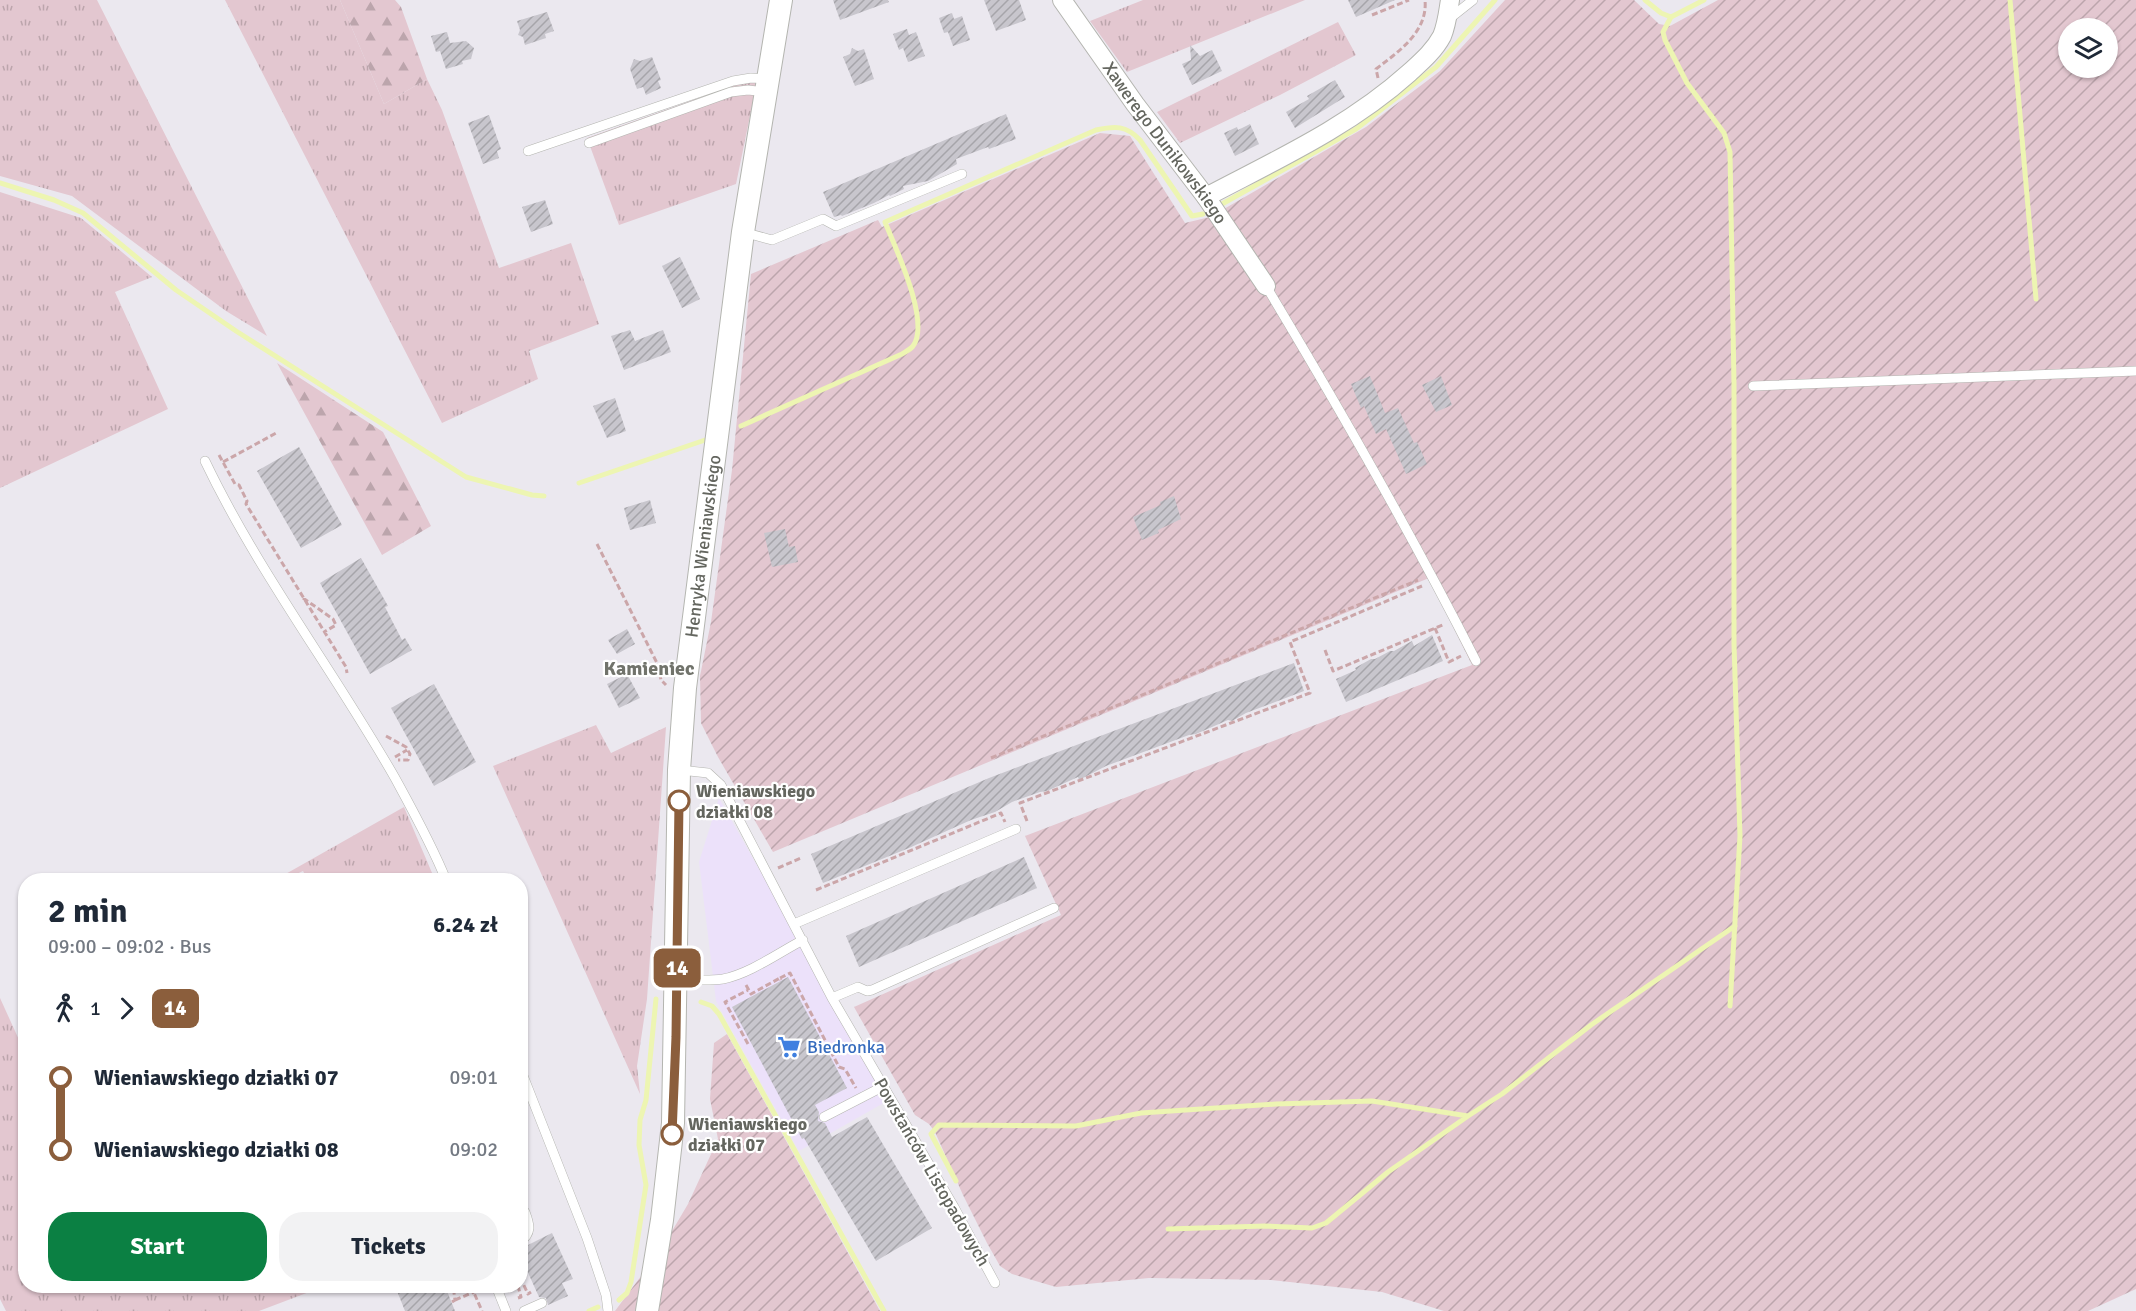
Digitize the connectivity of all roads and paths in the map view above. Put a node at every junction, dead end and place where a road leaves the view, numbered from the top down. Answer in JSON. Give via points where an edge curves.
{"nodes":[{"id":1,"x":781,"y":0,"type":"edge"},
{"id":2,"x":1062,"y":0,"type":"edge"},
{"id":3,"x":1409,"y":0,"type":"edge"},
{"id":4,"x":1425,"y":0,"type":"edge"},
{"id":5,"x":1450,"y":0,"type":"edge"},
{"id":6,"x":1473,"y":0,"type":"edge"},
{"id":7,"x":1372,"y":15,"type":"dead end"},
{"id":8,"x":1447,"y":21,"type":"junction"},
{"id":9,"x":767,"y":86,"type":"junction"},
{"id":10,"x":1380,"y":86,"type":"dead end"},
{"id":11,"x":588,"y":144,"type":"dead end"},
{"id":12,"x":528,"y":151,"type":"dead end"},
{"id":13,"x":962,"y":174,"type":"dead end"},
{"id":14,"x":1206,"y":197,"type":"junction"},
{"id":15,"x":743,"y":232,"type":"junction"},
{"id":16,"x":1266,"y":286,"type":"joint"},
{"id":17,"x":2136,"y":371,"type":"edge"},
{"id":18,"x":1753,"y":386,"type":"dead end"},
{"id":19,"x":278,"y":432,"type":"dead end"},
{"id":20,"x":205,"y":461,"type":"dead end"},
{"id":21,"x":223,"y":462,"type":"dead end"},
{"id":22,"x":597,"y":544,"type":"dead end"},
{"id":23,"x":1433,"y":577,"type":"junction"},
{"id":24,"x":302,"y":597,"type":"dead end"},
{"id":25,"x":1455,"y":620,"type":"junction"},
{"id":26,"x":1435,"y":628,"type":"junction"},
{"id":27,"x":324,"y":632,"type":"dead end"},
{"id":28,"x":1325,"y":650,"type":"dead end"},
{"id":29,"x":1473,"y":657,"type":"joint"},
{"id":30,"x":685,"y":688,"type":"junction"},
{"id":31,"x":379,"y":733,"type":"dead end"},
{"id":32,"x":408,"y":750,"type":"junction"},
{"id":33,"x":401,"y":753,"type":"dead end"},
{"id":34,"x":393,"y":758,"type":"dead end"},
{"id":35,"x":991,"y":758,"type":"dead end"},
{"id":36,"x":679,"y":770,"type":"junction"},
{"id":37,"x":1027,"y":823,"type":"dead end"},
{"id":38,"x":1013,"y":831,"type":"joint"},
{"id":39,"x":801,"y":858,"type":"dead end"},
{"id":40,"x":443,"y":873,"type":"edge"},
{"id":41,"x":767,"y":873,"type":"junction"},
{"id":42,"x":816,"y":890,"type":"dead end"},
{"id":43,"x":1054,"y":908,"type":"dead end"},
{"id":44,"x":794,"y":924,"type":"junction"},
{"id":45,"x":803,"y":940,"type":"junction"},
{"id":46,"x":780,"y":978,"type":"dead end"},
{"id":47,"x":677,"y":980,"type":"junction"},
{"id":48,"x":748,"y":990,"type":"dead end"},
{"id":49,"x":831,"y":998,"type":"junction"},
{"id":50,"x":748,"y":1044,"type":"dead end"},
{"id":51,"x":884,"y":1086,"type":"junction"},
{"id":52,"x":528,"y":1088,"type":"edge"},
{"id":53,"x":861,"y":1098,"type":"junction"},
{"id":54,"x":825,"y":1117,"type":"dead end"},
{"id":55,"x":995,"y":1283,"type":"dead end"},
{"id":56,"x":536,"y":1290,"type":"dead end"},
{"id":57,"x":453,"y":1293,"type":"edge"},
{"id":58,"x":472,"y":1293,"type":"edge"},
{"id":59,"x":474,"y":1293,"type":"edge"},
{"id":60,"x":499,"y":1293,"type":"edge"},
{"id":61,"x":528,"y":1293,"type":"edge"},
{"id":62,"x":542,"y":1303,"type":"dead end"},
{"id":63,"x":482,"y":1311,"type":"edge"},
{"id":64,"x":506,"y":1311,"type":"edge"},
{"id":65,"x":524,"y":1311,"type":"edge"},
{"id":66,"x":608,"y":1311,"type":"edge"},
{"id":67,"x":647,"y":1311,"type":"edge"}],
"edges":[{"from":1,"to":9,"type":"street","name":"Henryka Wieniawskiego"},
{"from":2,"to":14,"type":"street","name":"Xawerego Dunikowskiego"},
{"from":3,"to":7,"type":"path"},
{"from":4,"to":10,"type":"path","via":[[1424,15],[1416,32],[1376,69]]},
{"from":5,"to":8,"type":"street"},
{"from":6,"to":8,"type":"lane"},
{"from":8,"to":14,"type":"street","via":[[1430,54],[1370,105],[1341,125]]},
{"from":9,"to":11,"type":"lane","via":[[731,92]]},
{"from":9,"to":12,"type":"lane","via":[[751,78],[733,81]]},
{"from":9,"to":15,"type":"street","name":"Henryka Wieniawskiego"},
{"from":13,"to":15,"type":"lane","via":[[836,226],[823,219],[772,240]]},
{"from":14,"to":16,"type":"street","name":"Xawerego Dunikowskiego"},
{"from":15,"to":30,"type":"street","name":"Henryka Wieniawskiego"},
{"from":16,"to":23,"type":"lane"},
{"from":17,"to":18,"type":"lane"},
{"from":19,"to":21,"type":"path"},
{"from":20,"to":40,"type":"lane","via":[[242,533],[380,753]]},
{"from":22,"to":30,"type":"path","via":[[662,680],[669,687]]},
{"from":23,"to":25,"type":"lane"},
{"from":23,"to":35,"type":"path"},
{"from":23,"to":37,"type":"path","via":[[1290,642],[1310,693],[1020,803]]},
{"from":24,"to":27,"type":"path","via":[[333,619],[336,625]]},
{"from":25,"to":26,"type":"path"},
{"from":25,"to":29,"type":"lane"},
{"from":26,"to":28,"type":"path","via":[[1333,671]]},
{"from":26,"to":29,"type":"path","via":[[1449,662]]},
{"from":30,"to":36,"type":"street","name":"Henryka Wieniawskiego"},
{"from":31,"to":32,"type":"path"},
{"from":32,"to":33,"type":"path"},
{"from":32,"to":34,"type":"path","via":[[408,760]]},
{"from":36,"to":41,"type":"lane","name":"Powstańców Listopadowych","via":[[708,773],[722,785]]},
{"from":36,"to":47,"type":"street","name":"Henryka Wieniawskiego"},
{"from":38,"to":42,"type":"path","via":[[1001,813]]},
{"from":38,"to":44,"type":"lane"},
{"from":39,"to":41,"type":"path"},
{"from":41,"to":44,"type":"lane","name":"Powstańców Listopadowych"},
{"from":43,"to":49,"type":"lane","via":[[873,990],[858,987]]},
{"from":44,"to":45,"type":"lane","name":"Powstańców Listopadowych"},
{"from":45,"to":47,"type":"lane","via":[[731,977]]},
{"from":45,"to":49,"type":"lane","name":"Powstańców Listopadowych"},
{"from":46,"to":53,"type":"path","via":[[790,973],[839,1067],[845,1069]]},
{"from":47,"to":67,"type":"street","name":"Henryka Wieniawskiego","via":[[673,1123]]},
{"from":48,"to":50,"type":"path","via":[[725,1002]]},
{"from":49,"to":51,"type":"lane","name":"Powstańców Listopadowych"},
{"from":51,"to":53,"type":"lane"},
{"from":51,"to":55,"type":"lane","name":"Powstańców Listopadowych"},
{"from":52,"to":66,"type":"lane","via":[[587,1238]]},
{"from":53,"to":54,"type":"lane"},
{"from":56,"to":61,"type":"path"},
{"from":57,"to":58,"type":"path","via":[[453,1301]]},
{"from":59,"to":63,"type":"path"},
{"from":60,"to":64,"type":"lane"},
{"from":62,"to":65,"type":"lane"}]}
